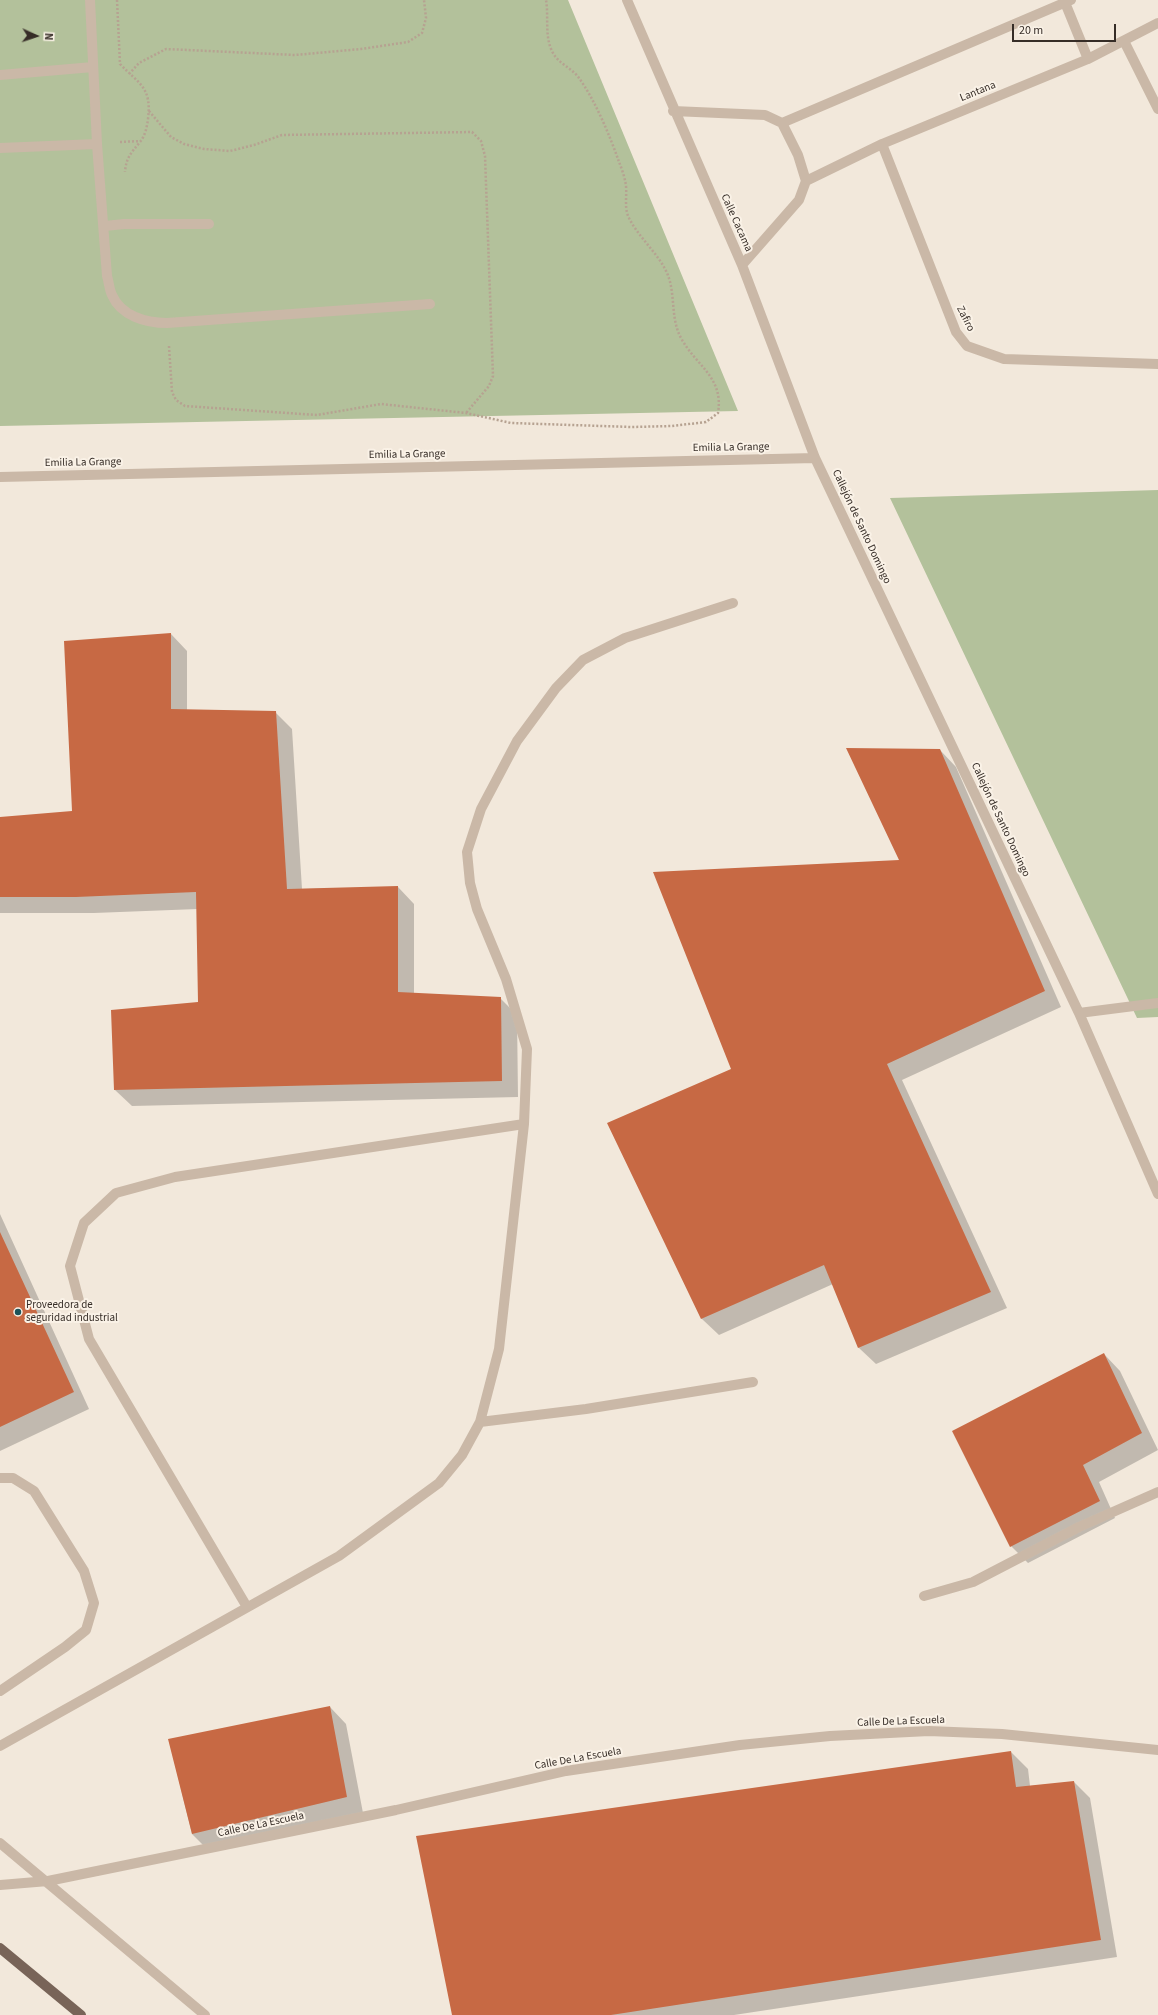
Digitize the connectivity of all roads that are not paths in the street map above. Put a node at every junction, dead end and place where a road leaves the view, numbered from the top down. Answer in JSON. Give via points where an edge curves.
{"nodes":[{"id":1,"x":90,"y":0,"type":"edge"},
{"id":2,"x":627,"y":0,"type":"edge"},
{"id":3,"x":1067,"y":1,"type":"edge"},
{"id":4,"x":1158,"y":23,"type":"edge"},
{"id":5,"x":1124,"y":41,"type":"junction"},
{"id":6,"x":1088,"y":59,"type":"junction"},
{"id":7,"x":93,"y":66,"type":"junction"},
{"id":8,"x":0,"y":75,"type":"edge"},
{"id":9,"x":1158,"y":108,"type":"edge"},
{"id":10,"x":673,"y":111,"type":"junction"},
{"id":11,"x":782,"y":123,"type":"junction"},
{"id":12,"x":97,"y":144,"type":"junction"},
{"id":13,"x":882,"y":144,"type":"junction"},
{"id":14,"x":0,"y":148,"type":"edge"},
{"id":15,"x":806,"y":181,"type":"junction"},
{"id":16,"x":209,"y":224,"type":"dead end"},
{"id":17,"x":105,"y":226,"type":"junction"},
{"id":18,"x":742,"y":266,"type":"junction"},
{"id":19,"x":430,"y":304,"type":"dead end"},
{"id":20,"x":1158,"y":364,"type":"edge"},
{"id":21,"x":815,"y":458,"type":"junction"},
{"id":22,"x":0,"y":477,"type":"edge"},
{"id":23,"x":733,"y":604,"type":"dead end"},
{"id":24,"x":1158,"y":1003,"type":"edge"},
{"id":25,"x":1079,"y":1013,"type":"junction"},
{"id":26,"x":524,"y":1124,"type":"junction"},
{"id":27,"x":1158,"y":1194,"type":"edge"},
{"id":28,"x":753,"y":1382,"type":"dead end"},
{"id":29,"x":480,"y":1422,"type":"junction"},
{"id":30,"x":0,"y":1478,"type":"edge"},
{"id":31,"x":1158,"y":1492,"type":"edge"},
{"id":32,"x":924,"y":1596,"type":"dead end"},
{"id":33,"x":247,"y":1607,"type":"junction"},
{"id":34,"x":0,"y":1691,"type":"edge"},
{"id":35,"x":0,"y":1746,"type":"edge"},
{"id":36,"x":1158,"y":1750,"type":"edge"},
{"id":37,"x":0,"y":1843,"type":"edge"},
{"id":38,"x":48,"y":1881,"type":"junction"},
{"id":39,"x":5,"y":1884,"type":"edge"},
{"id":40,"x":0,"y":1948,"type":"edge"},
{"id":41,"x":81,"y":2015,"type":"edge"},
{"id":42,"x":205,"y":2015,"type":"edge"}],
"edges":[{"from":1,"to":7,"type":"street"},
{"from":2,"to":10,"type":"street","name":"Calle Cacama"},
{"from":3,"to":6,"type":"street"},
{"from":3,"to":11,"type":"street"},
{"from":4,"to":5,"type":"street","name":"Lantana"},
{"from":5,"to":6,"type":"street","name":"Lantana"},
{"from":5,"to":9,"type":"street"},
{"from":6,"to":13,"type":"street","name":"Lantana"},
{"from":7,"to":8,"type":"street"},
{"from":7,"to":12,"type":"street"},
{"from":10,"to":11,"type":"street","via":[[764,115]]},
{"from":10,"to":18,"type":"street","name":"Calle Cacama"},
{"from":11,"to":15,"type":"street","via":[[798,155]]},
{"from":12,"to":14,"type":"street"},
{"from":12,"to":17,"type":"street"},
{"from":13,"to":15,"type":"street","name":"Lantana"},
{"from":13,"to":20,"type":"street","name":"Zafiro","via":[[956,332],[967,346],[1004,359]]},
{"from":15,"to":18,"type":"street","via":[[799,200]]},
{"from":16,"to":17,"type":"street"},
{"from":17,"to":19,"type":"street","via":[[107,276],[111,294],[118,306],[134,317],[154,323]]},
{"from":18,"to":21,"type":"street","name":"Calle Cacama"},
{"from":21,"to":22,"type":"street","name":"Emilia La Grange"},
{"from":21,"to":25,"type":"street","name":"Callejón de Santo Domingo"},
{"from":23,"to":26,"type":"street","via":[[626,638],[583,660],[556,688],[517,741],[481,809],[467,852],[470,883],[476,909],[506,979],[527,1049]]},
{"from":24,"to":25,"type":"street"},
{"from":25,"to":27,"type":"street","name":"Callejón de Santo Domingo"},
{"from":26,"to":29,"type":"street","via":[[499,1349]]},
{"from":26,"to":33,"type":"street","via":[[175,1177],[116,1193],[84,1223],[70,1266],[89,1339]]},
{"from":28,"to":29,"type":"street","via":[[586,1409]]},
{"from":29,"to":33,"type":"street","via":[[462,1455],[439,1483],[339,1556]]},
{"from":30,"to":34,"type":"street","via":[[13,1478],[34,1492],[84,1570],[94,1603],[86,1630]]},
{"from":31,"to":32,"type":"street","via":[[1079,1527],[973,1582]]},
{"from":33,"to":35,"type":"street"},
{"from":36,"to":38,"type":"street","name":"Calle De La Escuela","via":[[1002,1734],[929,1731],[830,1736],[740,1745],[566,1771],[396,1810]]},
{"from":37,"to":38,"type":"street"},
{"from":38,"to":39,"type":"street","name":"Calle De La Escuela"},
{"from":38,"to":42,"type":"street"},
{"from":40,"to":41,"type":"main road"}]}
